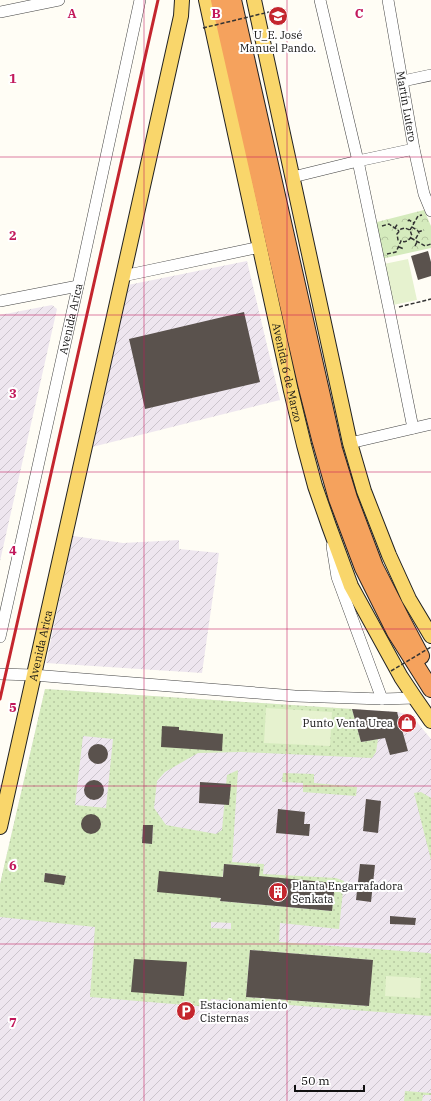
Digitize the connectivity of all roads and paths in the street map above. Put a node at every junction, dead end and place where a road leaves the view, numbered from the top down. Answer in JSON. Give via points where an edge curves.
{"nodes":[{"id":1,"x":59,"y":0,"type":"edge"},
{"id":2,"x":140,"y":0,"type":"edge"},
{"id":3,"x":182,"y":0,"type":"edge"},
{"id":4,"x":206,"y":0,"type":"edge"},
{"id":5,"x":219,"y":0,"type":"edge"},
{"id":6,"x":233,"y":0,"type":"edge"},
{"id":7,"x":254,"y":0,"type":"edge"},
{"id":8,"x":320,"y":0,"type":"edge"},
{"id":9,"x":388,"y":0,"type":"edge"},
{"id":10,"x":0,"y":12,"type":"edge"},
{"id":11,"x":268,"y":12,"type":"dead end"},
{"id":12,"x":203,"y":28,"type":"dead end"},
{"id":13,"x":431,"y":75,"type":"edge"},
{"id":14,"x":403,"y":81,"type":"junction"},
{"id":15,"x":414,"y":149,"type":"junction"},
{"id":16,"x":358,"y":161,"type":"junction"},
{"id":17,"x":292,"y":177,"type":"junction"},
{"id":18,"x":428,"y":212,"type":"edge"},
{"id":19,"x":408,"y":221,"type":"dead end"},
{"id":20,"x":398,"y":223,"type":"dead end"},
{"id":21,"x":414,"y":223,"type":"junction"},
{"id":22,"x":382,"y":226,"type":"dead end"},
{"id":23,"x":412,"y":227,"type":"junction"},
{"id":24,"x":395,"y":228,"type":"junction"},
{"id":25,"x":410,"y":230,"type":"junction"},
{"id":26,"x":424,"y":230,"type":"dead end"},
{"id":27,"x":399,"y":231,"type":"junction"},
{"id":28,"x":418,"y":232,"type":"junction"},
{"id":29,"x":410,"y":238,"type":"junction"},
{"id":30,"x":401,"y":241,"type":"junction"},
{"id":31,"x":416,"y":241,"type":"junction"},
{"id":32,"x":431,"y":244,"type":"edge"},
{"id":33,"x":414,"y":246,"type":"dead end"},
{"id":34,"x":260,"y":247,"type":"junction"},
{"id":35,"x":399,"y":247,"type":"junction"},
{"id":36,"x":404,"y":249,"type":"dead end"},
{"id":37,"x":384,"y":255,"type":"dead end"},
{"id":38,"x":123,"y":276,"type":"junction"},
{"id":39,"x":78,"y":286,"type":"junction"},
{"id":40,"x":431,"y":299,"type":"edge"},
{"id":41,"x":0,"y":301,"type":"edge"},
{"id":42,"x":389,"y":309,"type":"junction"},
{"id":43,"x":431,"y":424,"type":"edge"},
{"id":44,"x":413,"y":428,"type":"junction"},
{"id":45,"x":350,"y":443,"type":"junction"},
{"id":46,"x":329,"y":526,"type":"junction"},
{"id":47,"x":431,"y":636,"type":"edge"},
{"id":48,"x":0,"y":637,"type":"edge"},
{"id":49,"x":431,"y":647,"type":"edge"},
{"id":50,"x":390,"y":671,"type":"dead end"},
{"id":51,"x":431,"y":672,"type":"edge"},
{"id":52,"x":0,"y":674,"type":"edge"},
{"id":53,"x":33,"y":675,"type":"junction"},
{"id":54,"x":431,"y":689,"type":"edge"},
{"id":55,"x":415,"y":698,"type":"junction"},
{"id":56,"x":382,"y":699,"type":"junction"},
{"id":57,"x":431,"y":721,"type":"edge"},
{"id":58,"x":0,"y":827,"type":"edge"}],
"edges":[{"from":1,"to":10,"type":"street"},
{"from":2,"to":39,"type":"street","name":"Avenida Arica"},
{"from":3,"to":38,"type":"main road","name":"Avenida Arica","via":[[182,16]]},
{"from":4,"to":34,"type":"main road","name":"Avenida 6 de Marzo"},
{"from":5,"to":54,"type":"highway","name":"Avenida 6 de Marzo","via":[[306,384],[337,499],[363,568],[391,625]]},
{"from":6,"to":51,"type":"highway","via":[[334,449],[375,567]]},
{"from":7,"to":17,"type":"main road"},
{"from":8,"to":16,"type":"street"},
{"from":9,"to":14,"type":"street","name":"Martín Lutero"},
{"from":11,"to":12,"type":"path","bridge":true},
{"from":13,"to":14,"type":"street"},
{"from":14,"to":15,"type":"street","name":"Martín Lutero"},
{"from":15,"to":16,"type":"street"},
{"from":15,"to":18,"type":"street","name":"Martín Lutero"},
{"from":16,"to":17,"type":"street"},
{"from":16,"to":42,"type":"street"},
{"from":17,"to":45,"type":"main road"},
{"from":18,"to":21,"type":"path","via":[[418,216]]},
{"from":19,"to":21,"type":"path"},
{"from":20,"to":24,"type":"path"},
{"from":21,"to":23,"type":"path"},
{"from":22,"to":24,"type":"path","via":[[389,224]]},
{"from":23,"to":25,"type":"path"},
{"from":23,"to":28,"type":"path"},
{"from":24,"to":27,"type":"path"},
{"from":25,"to":27,"type":"path","via":[[405,228]]},
{"from":25,"to":29,"type":"path"},
{"from":26,"to":28,"type":"path"},
{"from":27,"to":30,"type":"path","via":[[398,240]]},
{"from":28,"to":31,"type":"path"},
{"from":29,"to":30,"type":"path"},
{"from":29,"to":31,"type":"path"},
{"from":30,"to":35,"type":"path"},
{"from":31,"to":32,"type":"path","via":[[424,246]]},
{"from":31,"to":33,"type":"path"},
{"from":34,"to":38,"type":"street"},
{"from":34,"to":46,"type":"main road","name":"Avenida 6 de Marzo","via":[[304,445]]},
{"from":35,"to":36,"type":"path"},
{"from":35,"to":37,"type":"path","via":[[396,252]]},
{"from":38,"to":53,"type":"main road","name":"Avenida Arica"},
{"from":39,"to":41,"type":"street"},
{"from":39,"to":48,"type":"street","name":"Avenida Arica"},
{"from":40,"to":42,"type":"path"},
{"from":42,"to":44,"type":"street"},
{"from":43,"to":44,"type":"street"},
{"from":44,"to":45,"type":"street"},
{"from":45,"to":47,"type":"main road","via":[[364,491],[389,555],[409,599]]},
{"from":46,"to":55,"type":"main road","name":"Avenida 6 de Marzo","via":[[351,586]]},
{"from":46,"to":56,"type":"street","via":[[337,577]]},
{"from":49,"to":50,"type":"path","bridge":true},
{"from":52,"to":53,"type":"street"},
{"from":53,"to":56,"type":"street","via":[[295,696]]},
{"from":53,"to":58,"type":"main road","name":"Avenida Arica"},
{"from":55,"to":56,"type":"street"},
{"from":55,"to":57,"type":"main road","name":"Avenida 6 de Marzo"}]}
